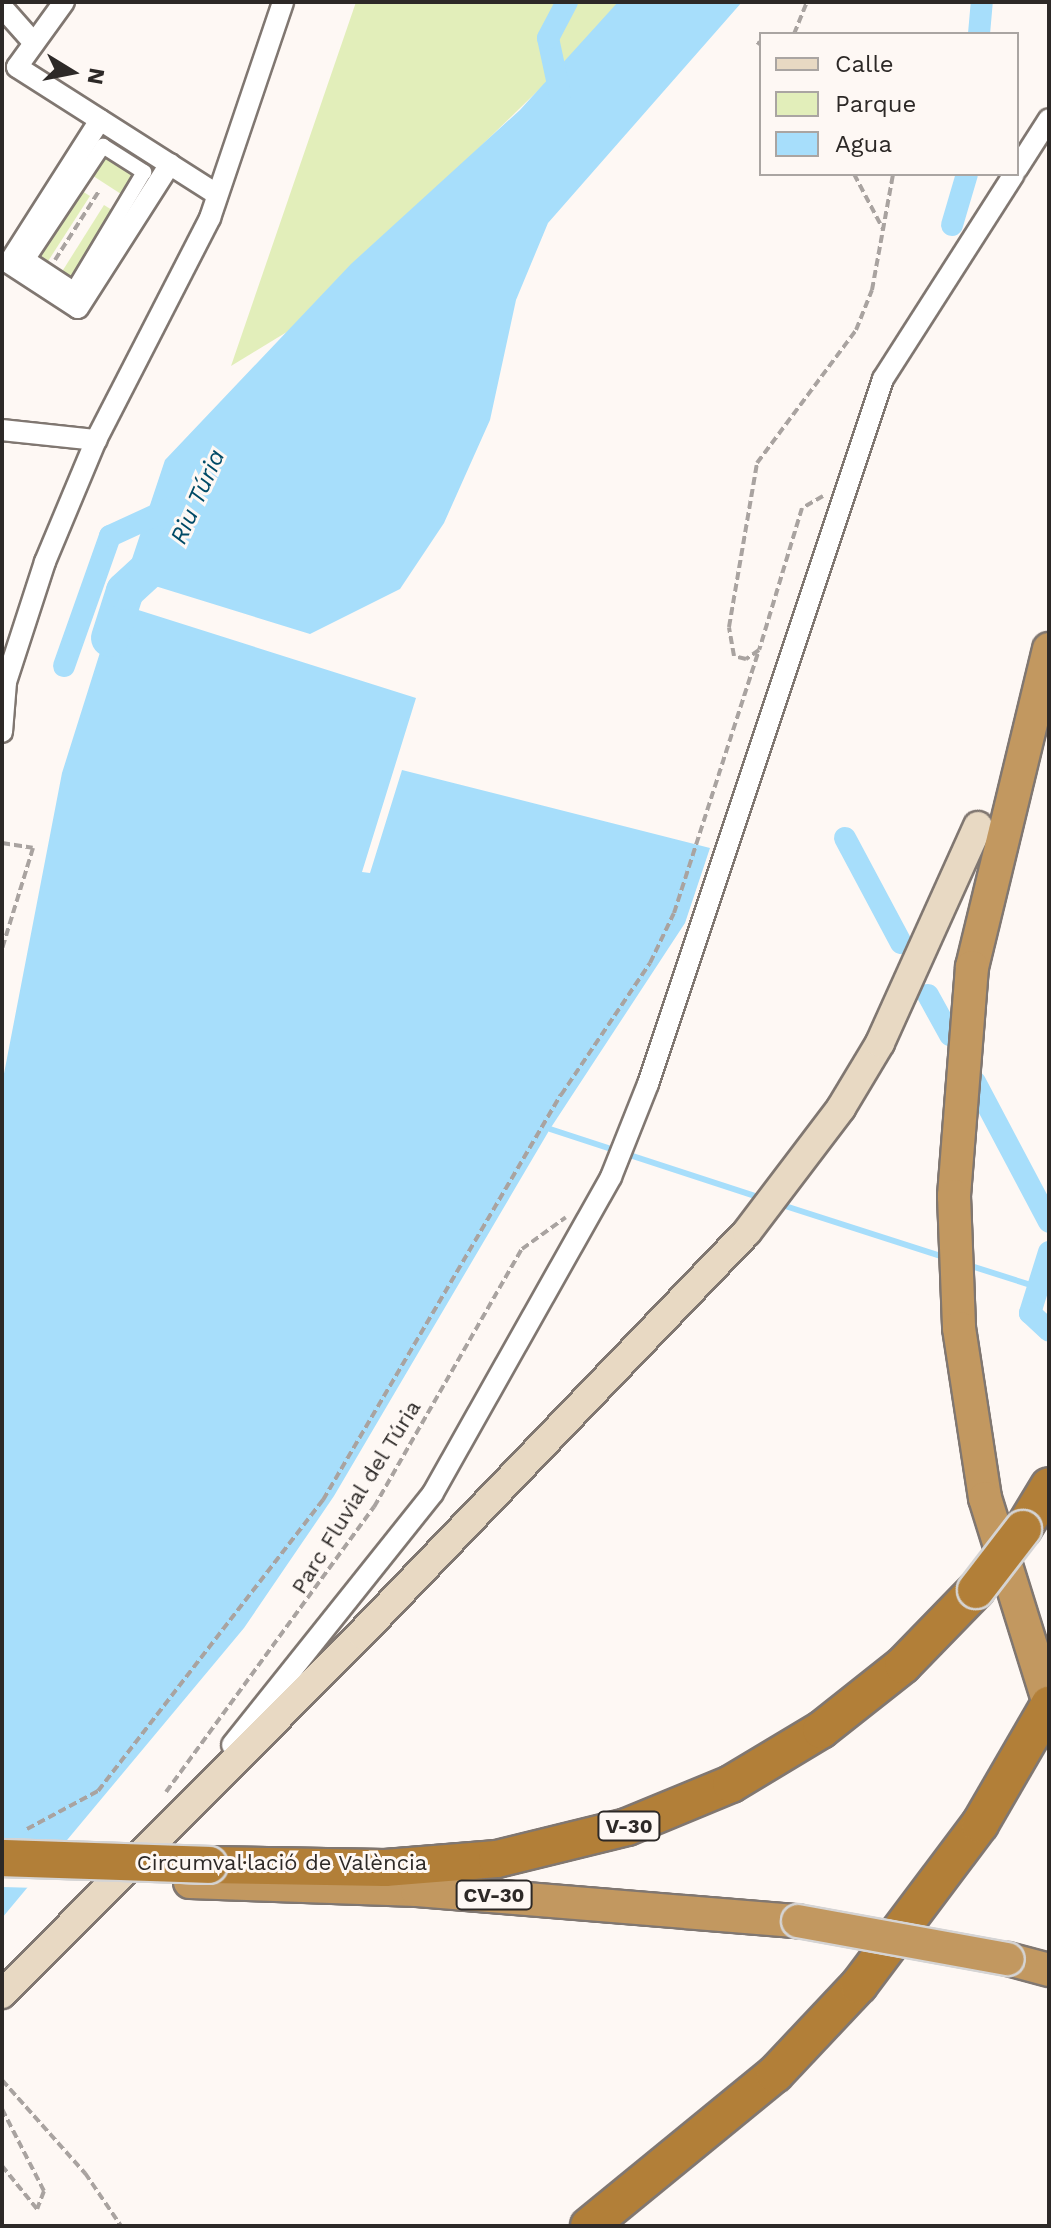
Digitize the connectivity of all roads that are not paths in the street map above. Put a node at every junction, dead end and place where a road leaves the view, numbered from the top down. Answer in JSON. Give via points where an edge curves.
{"nodes":[{"id":1,"x":64,"y":2,"type":"edge"},
{"id":2,"x":283,"y":2,"type":"edge"},
{"id":3,"x":2,"y":7,"type":"edge"},
{"id":4,"x":34,"y":43,"type":"junction"},
{"id":5,"x":10,"y":64,"type":"edge"},
{"id":6,"x":1049,"y":119,"type":"edge"},
{"id":7,"x":100,"y":120,"type":"junction"},
{"id":8,"x":170,"y":164,"type":"junction"},
{"id":9,"x":1019,"y":167,"type":"edge"},
{"id":10,"x":1013,"y":176,"type":"edge"},
{"id":11,"x":215,"y":193,"type":"junction"},
{"id":12,"x":48,"y":272,"type":"joint"},
{"id":13,"x":2,"y":430,"type":"edge"},
{"id":14,"x":96,"y":440,"type":"junction"},
{"id":15,"x":1049,"y":649,"type":"edge"},
{"id":16,"x":1035,"y":702,"type":"junction"},
{"id":17,"x":2,"y":732,"type":"edge"},
{"id":18,"x":978,"y":826,"type":"joint"},
{"id":19,"x":1049,"y":1486,"type":"edge"},
{"id":20,"x":1049,"y":1705,"type":"edge"},
{"id":21,"x":8,"y":1846,"type":"edge"},
{"id":22,"x":199,"y":1873,"type":"junction"},
{"id":23,"x":2,"y":1874,"type":"edge"},
{"id":24,"x":80,"y":1912,"type":"junction"},
{"id":25,"x":1049,"y":1970,"type":"edge"},
{"id":26,"x":2,"y":1994,"type":"edge"},
{"id":27,"x":589,"y":2226,"type":"edge"}],
"edges":[{"from":1,"to":4,"type":"street"},
{"from":2,"to":11,"type":"street"},
{"from":3,"to":4,"type":"street"},
{"from":4,"to":5,"type":"street"},
{"from":5,"to":7,"type":"street"},
{"from":6,"to":9,"type":"street"},
{"from":7,"to":8,"type":"street"},
{"from":7,"to":8,"type":"street","via":[[9,263],[78,308]]},
{"from":8,"to":11,"type":"street"},
{"from":10,"to":24,"type":"street","via":[[883,379],[611,1177],[433,1493],[262,1712]]},
{"from":11,"to":14,"type":"street","via":[[210,218]]},
{"from":12,"to":12,"type":"street","via":[[28,259],[103,146],[144,172],[74,289]]},
{"from":13,"to":14,"type":"street"},
{"from":14,"to":17,"type":"street","via":[[11,667]]},
{"from":15,"to":16,"type":"highway"},
{"from":16,"to":18,"type":"highway"},
{"from":16,"to":20,"type":"highway","via":[[972,967],[954,1196],[959,1328],[985,1498]]},
{"from":18,"to":24,"type":"main road","via":[[880,1043],[794,1175],[747,1232],[361,1634]]},
{"from":19,"to":22,"type":"highway","name":"Circumval·lació de València","number":"V-30","bridge":true,"via":[[976,1590],[903,1665],[821,1730],[731,1784],[627,1827],[497,1859]]},
{"from":20,"to":27,"type":"highway","via":[[1028,1747],[922,1908],[859,1985],[775,2074]]},
{"from":21,"to":22,"type":"highway","name":"Circumval·lació de València","number":"V-30","bridge":true},
{"from":22,"to":23,"type":"highway","number":"CV-30"},
{"from":22,"to":25,"type":"highway","number":"CV-30","bridge":true,"via":[[798,1921]]},
{"from":24,"to":26,"type":"main road"}]}
